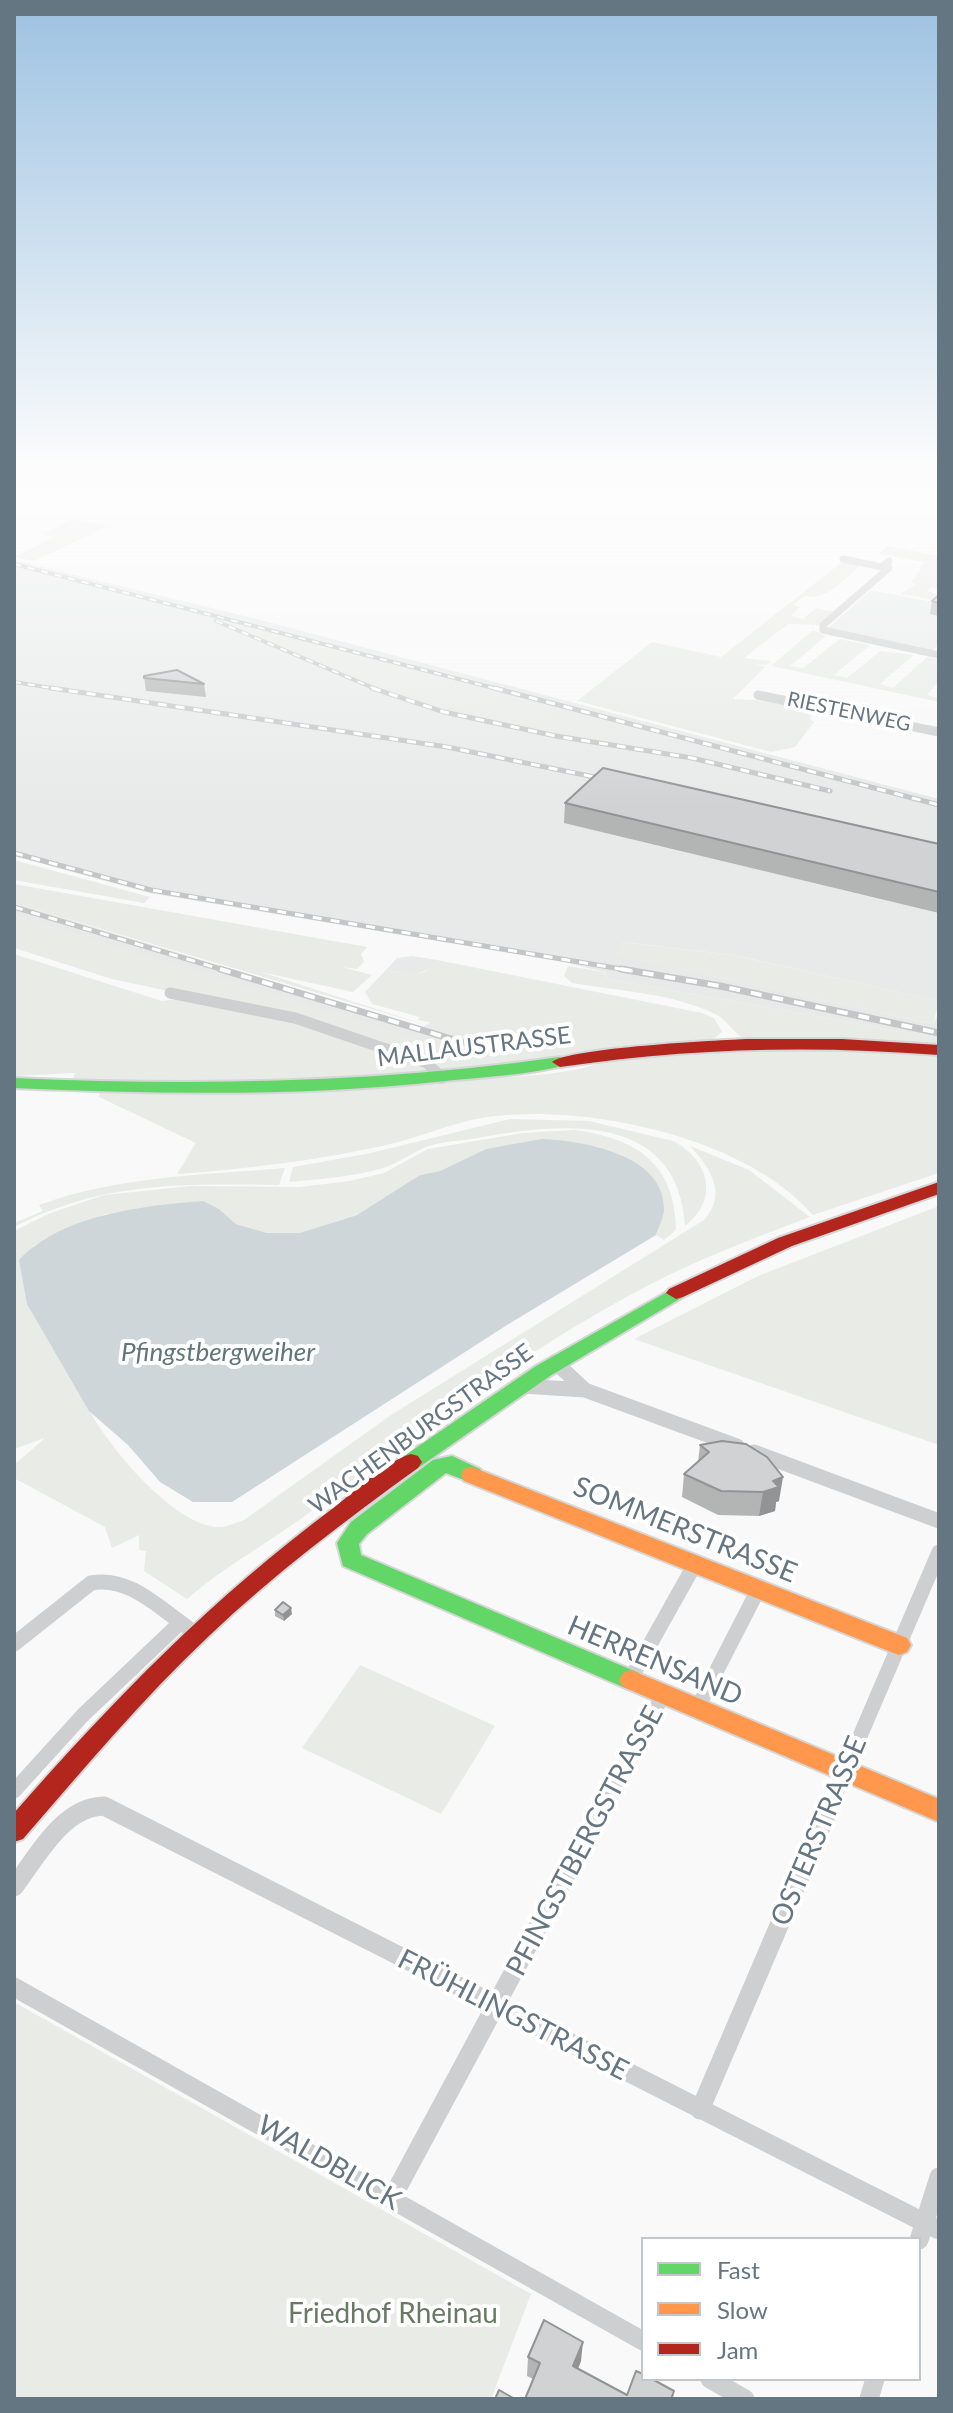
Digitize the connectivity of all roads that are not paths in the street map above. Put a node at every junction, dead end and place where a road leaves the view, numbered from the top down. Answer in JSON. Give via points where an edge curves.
{"nodes":[{"id":1,"x":871,"y":584,"type":"edge"},
{"id":2,"x":939,"y":655,"type":"edge"},
{"id":3,"x":758,"y":695,"type":"dead end"},
{"id":4,"x":939,"y":732,"type":"edge"},
{"id":5,"x":170,"y":993,"type":"dead end"},
{"id":6,"x":939,"y":1050,"type":"edge"},
{"id":7,"x":442,"y":1078,"type":"junction"},
{"id":8,"x":14,"y":1083,"type":"edge"},
{"id":9,"x":939,"y":1188,"type":"edge"},
{"id":10,"x":551,"y":1365,"type":"junction"},
{"id":11,"x":520,"y":1386,"type":"junction"},
{"id":12,"x":560,"y":1386,"type":"junction"},
{"id":13,"x":585,"y":1390,"type":"junction"},
{"id":14,"x":452,"y":1464,"type":"joint"},
{"id":15,"x":939,"y":1521,"type":"edge"},
{"id":16,"x":939,"y":1552,"type":"edge"},
{"id":17,"x":351,"y":1560,"type":"joint"},
{"id":18,"x":695,"y":1564,"type":"junction"},
{"id":19,"x":759,"y":1588,"type":"junction"},
{"id":20,"x":180,"y":1623,"type":"junction"},
{"id":21,"x":197,"y":1633,"type":"junction"},
{"id":22,"x":14,"y":1644,"type":"edge"},
{"id":23,"x":899,"y":1645,"type":"junction"},
{"id":24,"x":630,"y":1680,"type":"junction"},
{"id":25,"x":663,"y":1695,"type":"junction"},
{"id":26,"x":697,"y":1709,"type":"junction"},
{"id":27,"x":844,"y":1771,"type":"junction"},
{"id":28,"x":14,"y":1791,"type":"edge"},
{"id":29,"x":939,"y":1811,"type":"edge"},
{"id":30,"x":14,"y":1831,"type":"edge"},
{"id":31,"x":14,"y":1887,"type":"edge"},
{"id":32,"x":14,"y":1987,"type":"edge"},
{"id":33,"x":496,"y":2006,"type":"junction"},
{"id":34,"x":700,"y":2110,"type":"junction"},
{"id":35,"x":939,"y":2177,"type":"edge"},
{"id":36,"x":392,"y":2198,"type":"junction"},
{"id":37,"x":927,"y":2231,"type":"edge"},
{"id":38,"x":641,"y":2340,"type":"edge"},
{"id":39,"x":714,"y":2381,"type":"edge"},
{"id":40,"x":745,"y":2399,"type":"edge"}],
"edges":[{"from":1,"to":2,"type":"street","via":[[823,630]]},
{"from":3,"to":4,"type":"street","name":"RIESTENWEG"},
{"from":5,"to":7,"type":"street","via":[[295,1018],[427,1063]]},
{"from":6,"to":7,"type":"street","name":"MALLAUSTRASSE","via":[[714,1043]]},
{"from":7,"to":8,"type":"street","name":"MALLAUSTRASSE","via":[[208,1088]]},
{"from":9,"to":10,"type":"street","name":"WACHENBURGSTRASSE","via":[[737,1262],[643,1309]]},
{"from":10,"to":11,"type":"street","name":"WACHENBURGSTRASSE"},
{"from":10,"to":12,"type":"street"},
{"from":10,"to":13,"type":"street"},
{"from":11,"to":12,"type":"street"},
{"from":11,"to":21,"type":"street","name":"WACHENBURGSTRASSE","via":[[318,1531]]},
{"from":12,"to":13,"type":"street"},
{"from":13,"to":15,"type":"street"},
{"from":14,"to":17,"type":"street","name":"WACHENBURGSTRASSE","via":[[440,1466],[359,1528],[348,1543]]},
{"from":14,"to":18,"type":"street","name":"SOMMERSTRASSE"},
{"from":16,"to":23,"type":"street","name":"OSTERSTRASSE"},
{"from":17,"to":24,"type":"street","name":"HERRENSAND"},
{"from":18,"to":19,"type":"street","name":"SOMMERSTRASSE"},
{"from":18,"to":24,"type":"street"},
{"from":19,"to":23,"type":"street","name":"SOMMERSTRASSE"},
{"from":19,"to":26,"type":"street"},
{"from":20,"to":21,"type":"street"},
{"from":20,"to":22,"type":"street","via":[[118,1582],[101,1580]]},
{"from":20,"to":28,"type":"street","via":[[83,1715]]},
{"from":21,"to":30,"type":"street","name":"WACHENBURGSTRASSE"},
{"from":23,"to":27,"type":"street","name":"OSTERSTRASSE"},
{"from":24,"to":25,"type":"street","name":"HERRENSAND"},
{"from":25,"to":26,"type":"street","name":"HERRENSAND"},
{"from":25,"to":33,"type":"street","name":"PFINGSTBERGSTRASSE"},
{"from":26,"to":27,"type":"street","name":"HERRENSAND"},
{"from":27,"to":29,"type":"street","name":"HERRENSAND"},
{"from":27,"to":34,"type":"street","name":"OSTERSTRASSE"},
{"from":31,"to":33,"type":"street","name":"FRÜHLINGSTRASSE","via":[[72,1815],[86,1806],[108,1807]]},
{"from":32,"to":36,"type":"street","name":"WALDBLICK"},
{"from":33,"to":34,"type":"street","name":"FRÜHLINGSTRASSE"},
{"from":33,"to":36,"type":"street","name":"PFINGSTBERGSTRASSE"},
{"from":34,"to":37,"type":"street","name":"FRÜHLINGSTRASSE"},
{"from":35,"to":37,"type":"street"},
{"from":36,"to":38,"type":"street","name":"WALDBLICK"},
{"from":39,"to":40,"type":"street"}]}
